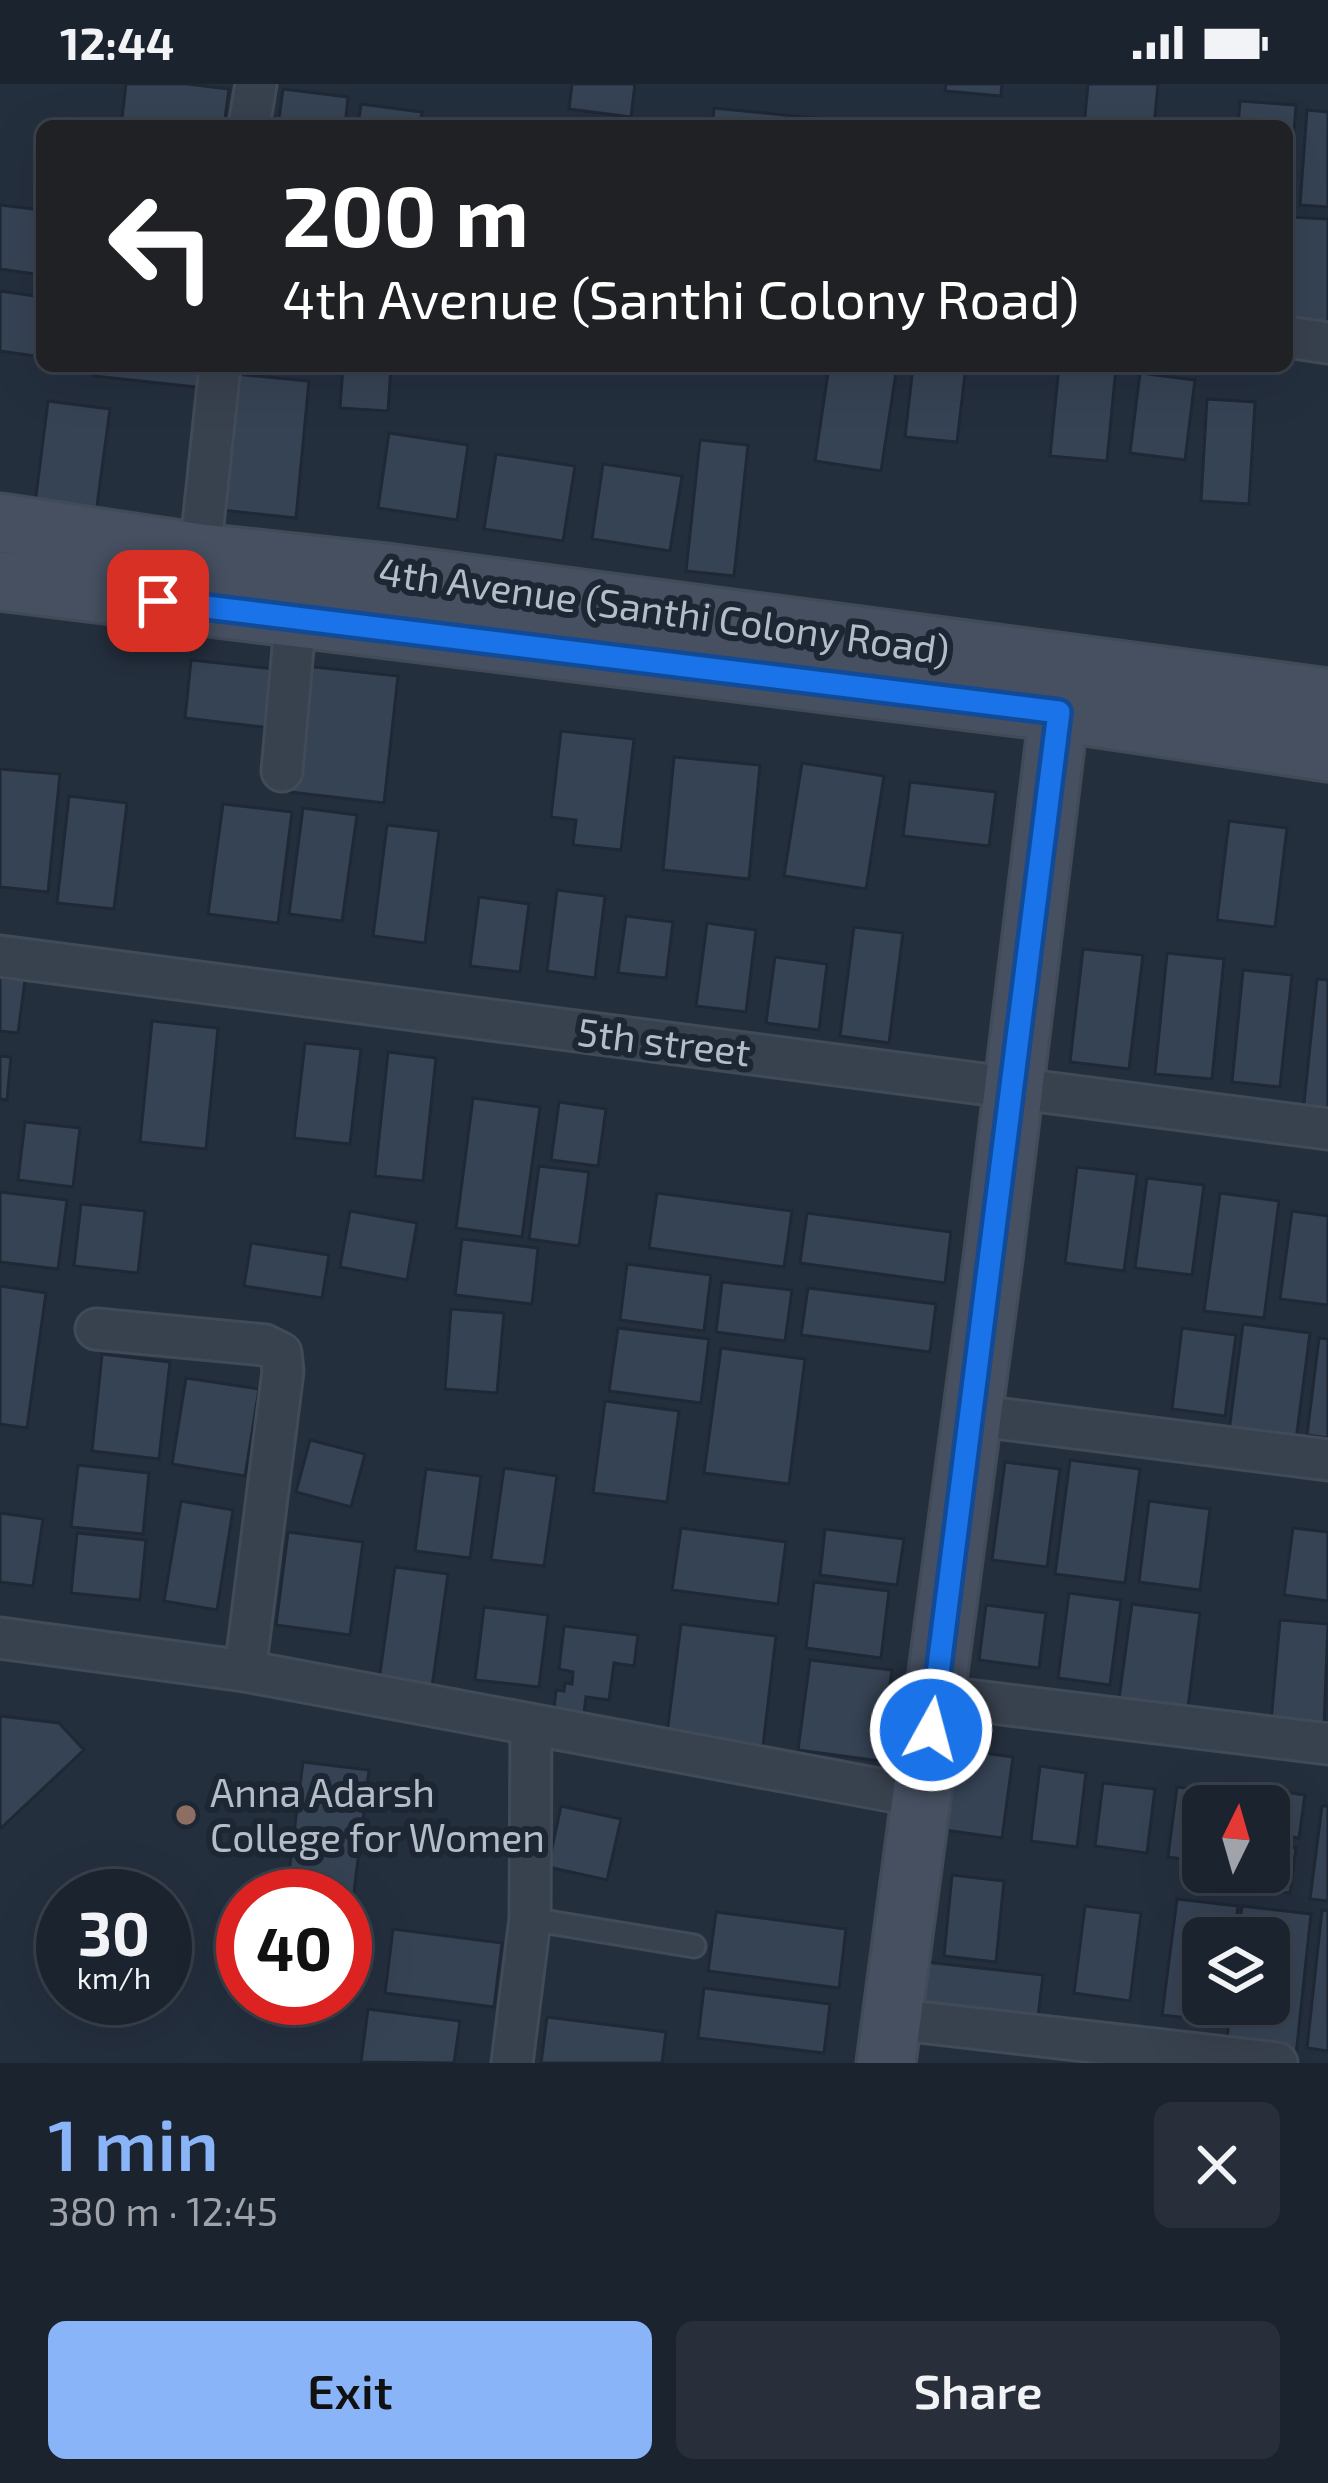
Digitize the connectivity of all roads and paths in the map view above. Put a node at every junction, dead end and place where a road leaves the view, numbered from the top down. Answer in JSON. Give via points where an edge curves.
{"nodes":[{"id":1,"x":256,"y":84,"type":"edge"},
{"id":2,"x":250,"y":120,"type":"edge"},
{"id":3,"x":1293,"y":338,"type":"edge"},
{"id":4,"x":1328,"y":343,"type":"edge"},
{"id":5,"x":219,"y":372,"type":"edge"},
{"id":6,"x":0,"y":523,"type":"edge"},
{"id":7,"x":200,"y":553,"type":"junction"},
{"id":8,"x":0,"y":581,"type":"edge"},
{"id":9,"x":296,"y":615,"type":"junction"},
{"id":10,"x":1328,"y":698,"type":"edge"},
{"id":11,"x":1059,"y":712,"type":"junction"},
{"id":12,"x":1328,"y":752,"type":"edge"},
{"id":13,"x":282,"y":771,"type":"dead end"},
{"id":14,"x":0,"y":956,"type":"edge"},
{"id":15,"x":1011,"y":1085,"type":"junction"},
{"id":16,"x":1328,"y":1129,"type":"edge"},
{"id":17,"x":96,"y":1329,"type":"dead end"},
{"id":18,"x":972,"y":1415,"type":"junction"},
{"id":19,"x":1328,"y":1460,"type":"edge"},
{"id":20,"x":0,"y":1638,"type":"edge"},
{"id":21,"x":244,"y":1671,"type":"junction"},
{"id":22,"x":935,"y":1696,"type":"junction"},
{"id":23,"x":531,"y":1727,"type":"junction"},
{"id":24,"x":1328,"y":1744,"type":"edge"},
{"id":25,"x":922,"y":1797,"type":"junction"},
{"id":26,"x":530,"y":1918,"type":"junction"},
{"id":27,"x":694,"y":1946,"type":"dead end"},
{"id":28,"x":890,"y":2041,"type":"edge"},
{"id":29,"x":512,"y":2063,"type":"edge"},
{"id":30,"x":1277,"y":2063,"type":"edge"}],
"edges":[{"from":1,"to":2,"type":"street"},
{"from":3,"to":4,"type":"street"},
{"from":5,"to":7,"type":"street"},
{"from":6,"to":7,"type":"street","name":"4th Avenue (Santhi Colony Road)"},
{"from":7,"to":10,"type":"street","name":"4th Avenue (Santhi Colony Road)"},
{"from":8,"to":9,"type":"street","name":"4th Avenue (Santhi Colony Road)"},
{"from":9,"to":11,"type":"street","name":"4th Avenue (Santhi Colony Road)"},
{"from":9,"to":13,"type":"street"},
{"from":11,"to":12,"type":"street","name":"4th Avenue (Santhi Colony Road)"},
{"from":11,"to":15,"type":"street"},
{"from":14,"to":15,"type":"street","name":"5th street"},
{"from":15,"to":16,"type":"street","name":"5th street"},
{"from":15,"to":18,"type":"street"},
{"from":17,"to":21,"type":"street","via":[[266,1345],[281,1353]]},
{"from":18,"to":19,"type":"street"},
{"from":18,"to":22,"type":"street"},
{"from":20,"to":21,"type":"street"},
{"from":21,"to":23,"type":"street"},
{"from":22,"to":24,"type":"street"},
{"from":22,"to":25,"type":"street"},
{"from":23,"to":25,"type":"street"},
{"from":23,"to":26,"type":"street"},
{"from":25,"to":28,"type":"street"},
{"from":26,"to":27,"type":"lane"},
{"from":26,"to":29,"type":"street"},
{"from":28,"to":30,"type":"street"}]}
